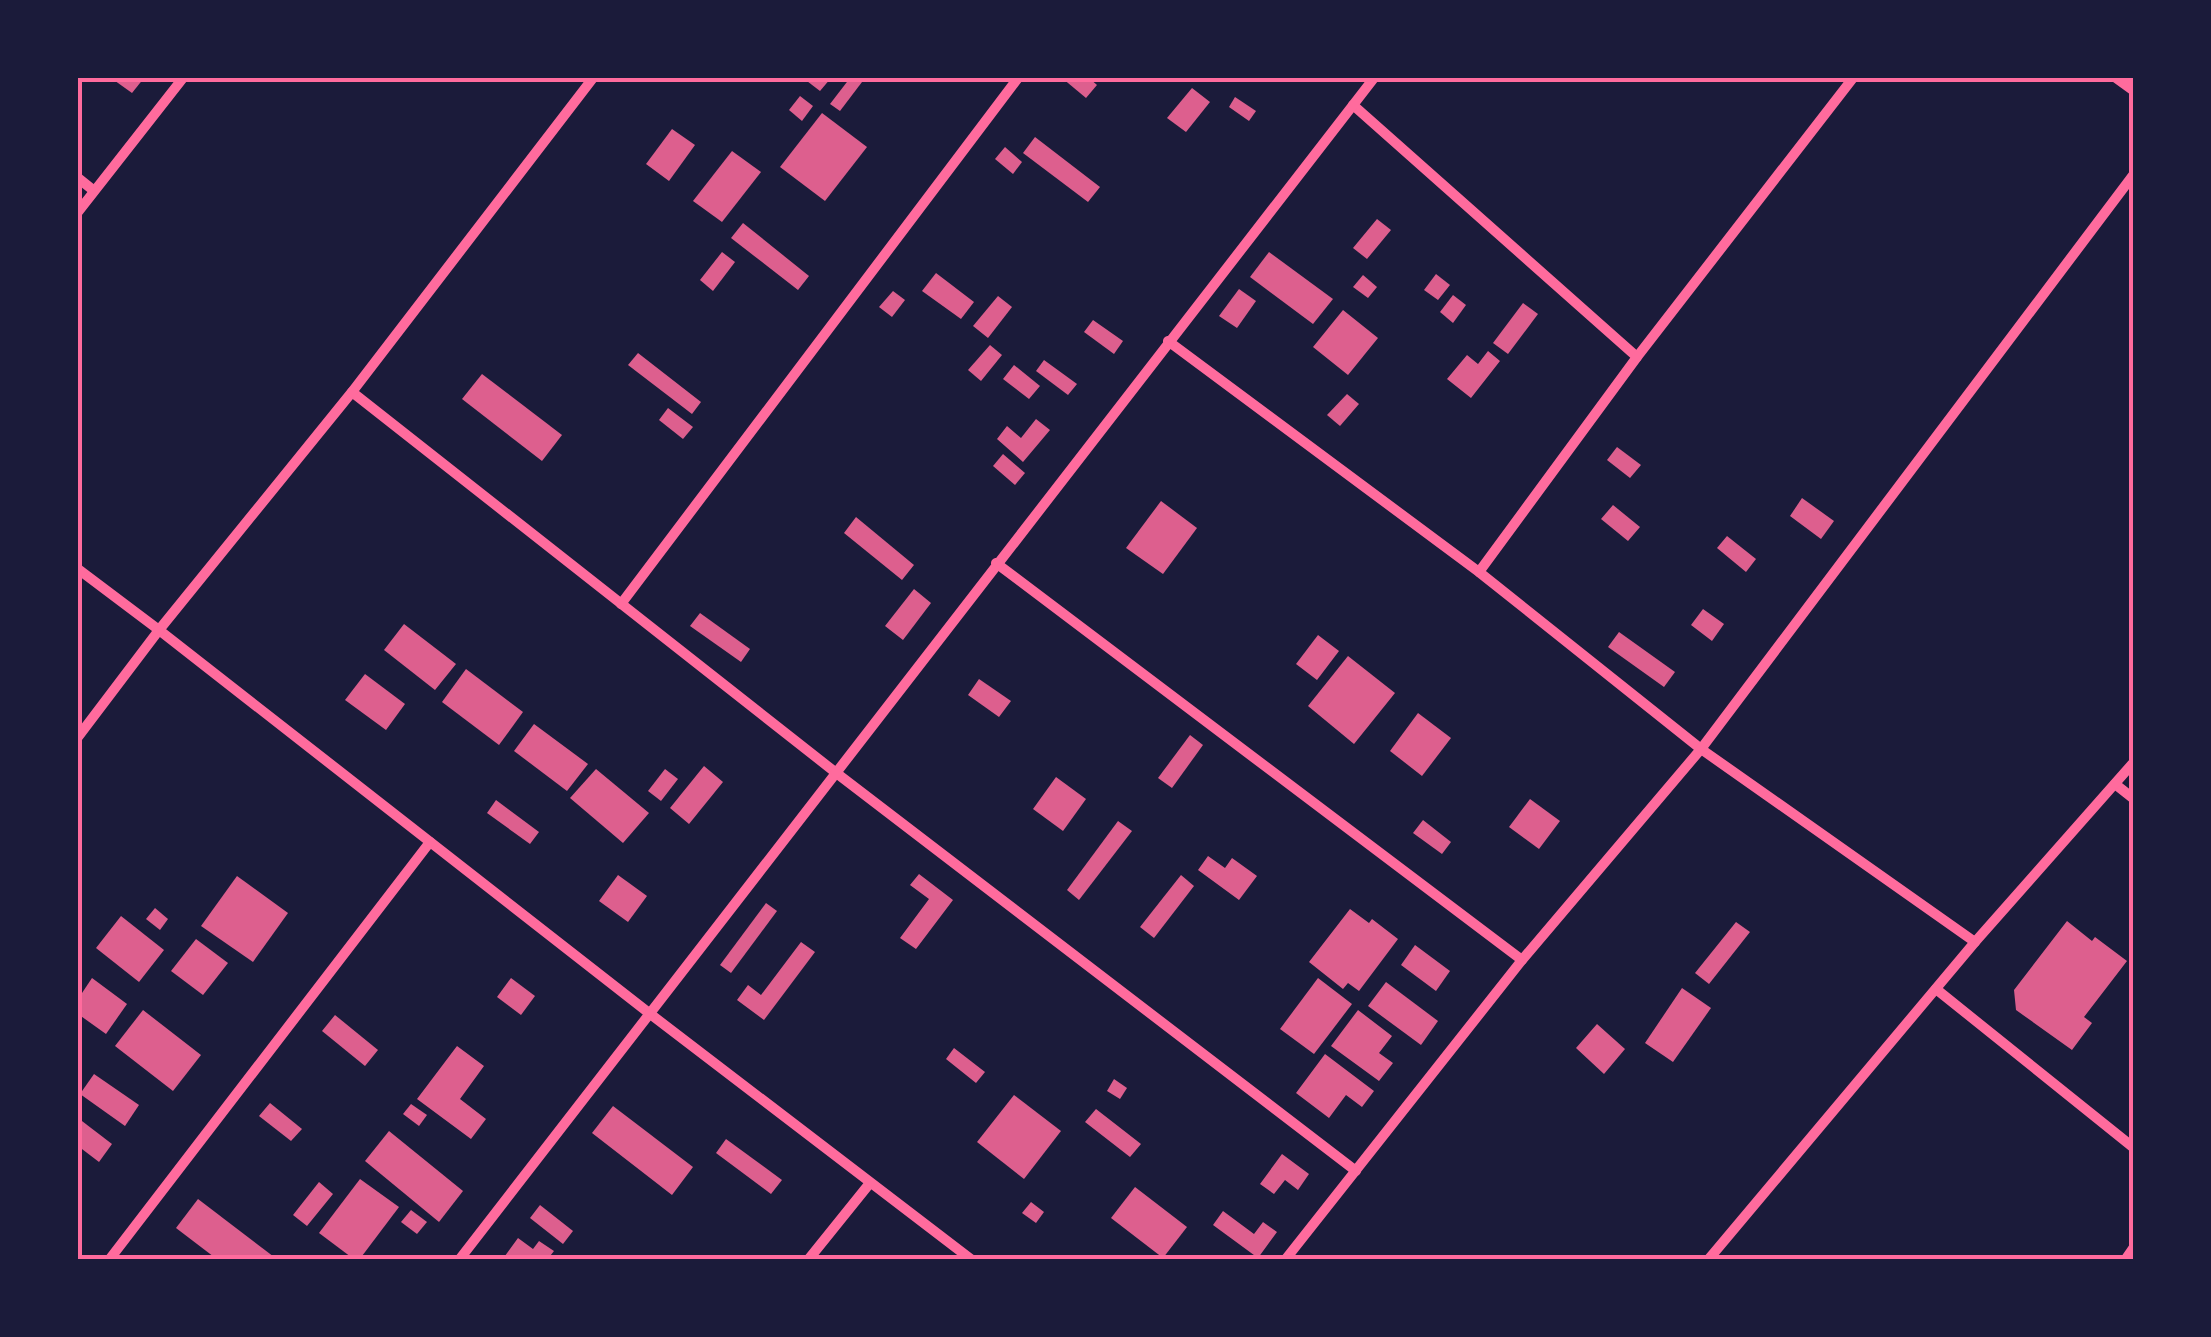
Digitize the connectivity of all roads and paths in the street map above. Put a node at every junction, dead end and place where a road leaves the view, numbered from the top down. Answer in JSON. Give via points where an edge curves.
{"nodes":[{"id":1,"x":183,"y":78,"type":"edge"},
{"id":2,"x":593,"y":78,"type":"edge"},
{"id":3,"x":1018,"y":78,"type":"edge"},
{"id":4,"x":1374,"y":78,"type":"edge"},
{"id":5,"x":1853,"y":78,"type":"edge"},
{"id":6,"x":2116,"y":78,"type":"edge"},
{"id":7,"x":2134,"y":90,"type":"edge"},
{"id":8,"x":1354,"y":105,"type":"junction"},
{"id":9,"x":2134,"y":174,"type":"edge"},
{"id":10,"x":78,"y":178,"type":"edge"},
{"id":11,"x":93,"y":190,"type":"junction"},
{"id":12,"x":78,"y":212,"type":"edge"},
{"id":13,"x":1168,"y":341,"type":"junction"},
{"id":14,"x":1637,"y":357,"type":"junction"},
{"id":15,"x":352,"y":392,"type":"junction"},
{"id":16,"x":996,"y":563,"type":"junction"},
{"id":17,"x":78,"y":569,"type":"edge"},
{"id":18,"x":1479,"y":572,"type":"junction"},
{"id":19,"x":621,"y":604,"type":"junction"},
{"id":20,"x":160,"y":630,"type":"junction"},
{"id":21,"x":78,"y":737,"type":"edge"},
{"id":22,"x":1701,"y":750,"type":"junction"},
{"id":23,"x":2134,"y":762,"type":"edge"},
{"id":24,"x":835,"y":772,"type":"junction"},
{"id":25,"x":2114,"y":784,"type":"junction"},
{"id":26,"x":2134,"y":799,"type":"edge"},
{"id":27,"x":430,"y":842,"type":"junction"},
{"id":28,"x":1975,"y":942,"type":"junction"},
{"id":29,"x":1522,"y":960,"type":"junction"},
{"id":30,"x":1936,"y":989,"type":"junction"},
{"id":31,"x":649,"y":1013,"type":"junction"},
{"id":32,"x":2134,"y":1148,"type":"edge"},
{"id":33,"x":1356,"y":1171,"type":"junction"},
{"id":34,"x":870,"y":1183,"type":"junction"},
{"id":35,"x":2134,"y":1248,"type":"edge"},
{"id":36,"x":109,"y":1260,"type":"edge"},
{"id":37,"x":459,"y":1260,"type":"edge"},
{"id":38,"x":808,"y":1260,"type":"edge"},
{"id":39,"x":972,"y":1260,"type":"edge"},
{"id":40,"x":1285,"y":1260,"type":"edge"},
{"id":41,"x":1708,"y":1260,"type":"edge"},
{"id":42,"x":2124,"y":1260,"type":"edge"}],
"edges":[{"from":1,"to":11,"type":"street"},
{"from":2,"to":15,"type":"street"},
{"from":3,"to":19,"type":"street"},
{"from":4,"to":8,"type":"street"},
{"from":5,"to":14,"type":"street"},
{"from":6,"to":7,"type":"street"},
{"from":8,"to":13,"type":"street"},
{"from":8,"to":14,"type":"street"},
{"from":9,"to":22,"type":"street"},
{"from":10,"to":11,"type":"street"},
{"from":11,"to":12,"type":"street"},
{"from":13,"to":16,"type":"street"},
{"from":13,"to":18,"type":"street"},
{"from":14,"to":18,"type":"street"},
{"from":15,"to":19,"type":"street"},
{"from":15,"to":20,"type":"street"},
{"from":16,"to":24,"type":"street"},
{"from":16,"to":29,"type":"street"},
{"from":17,"to":20,"type":"street"},
{"from":18,"to":22,"type":"street"},
{"from":19,"to":24,"type":"street"},
{"from":20,"to":21,"type":"street"},
{"from":20,"to":27,"type":"street"},
{"from":22,"to":28,"type":"street"},
{"from":22,"to":29,"type":"street"},
{"from":23,"to":25,"type":"street"},
{"from":24,"to":31,"type":"street"},
{"from":24,"to":33,"type":"street"},
{"from":25,"to":26,"type":"street"},
{"from":25,"to":28,"type":"street"},
{"from":27,"to":31,"type":"street"},
{"from":27,"to":36,"type":"street"},
{"from":28,"to":30,"type":"street"},
{"from":29,"to":33,"type":"street"},
{"from":30,"to":32,"type":"street"},
{"from":30,"to":41,"type":"street"},
{"from":31,"to":34,"type":"street"},
{"from":31,"to":37,"type":"street"},
{"from":33,"to":40,"type":"street"},
{"from":34,"to":38,"type":"street"},
{"from":34,"to":39,"type":"street"},
{"from":35,"to":42,"type":"street"}]}
